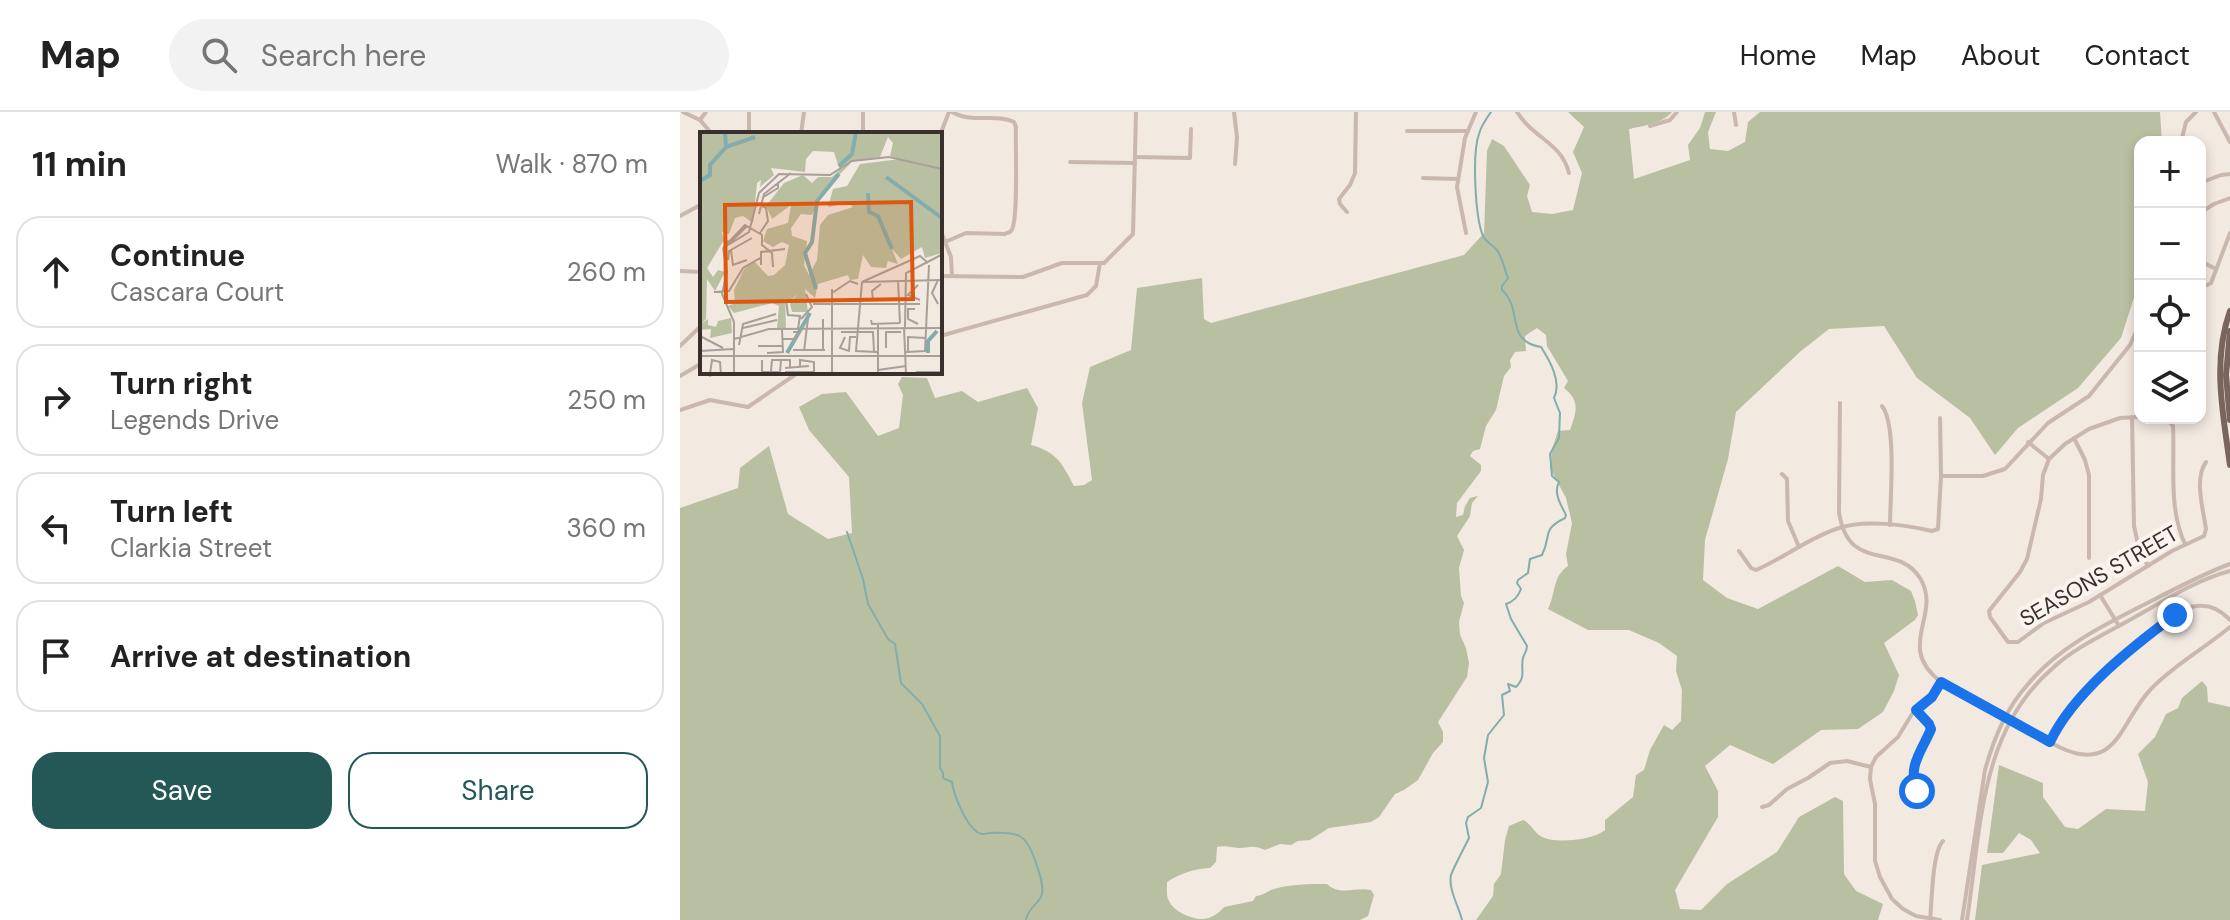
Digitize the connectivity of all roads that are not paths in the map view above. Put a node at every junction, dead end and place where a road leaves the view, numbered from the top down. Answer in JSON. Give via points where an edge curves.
{"nodes":[{"id":1,"x":683,"y":112,"type":"edge"},
{"id":2,"x":706,"y":112,"type":"edge"},
{"id":3,"x":804,"y":112,"type":"edge"},
{"id":4,"x":951,"y":112,"type":"edge"},
{"id":5,"x":1136,"y":112,"type":"edge"},
{"id":6,"x":1234,"y":112,"type":"edge"},
{"id":7,"x":1356,"y":112,"type":"edge"},
{"id":8,"x":1476,"y":112,"type":"edge"},
{"id":9,"x":1517,"y":112,"type":"edge"},
{"id":10,"x":1677,"y":112,"type":"edge"},
{"id":11,"x":1734,"y":112,"type":"edge"},
{"id":12,"x":2196,"y":112,"type":"edge"},
{"id":13,"x":2214,"y":112,"type":"edge"},
{"id":14,"x":700,"y":120,"type":"junction"},
{"id":15,"x":1736,"y":125,"type":"dead end"},
{"id":16,"x":1650,"y":126,"type":"dead end"},
{"id":17,"x":1191,"y":129,"type":"dead end"},
{"id":18,"x":1407,"y":131,"type":"dead end"},
{"id":19,"x":1468,"y":131,"type":"junction"},
{"id":20,"x":710,"y":132,"type":"edge"},
{"id":21,"x":801,"y":132,"type":"edge"},
{"id":22,"x":941,"y":132,"type":"edge"},
{"id":23,"x":2182,"y":136,"type":"edge"},
{"id":24,"x":2230,"y":142,"type":"edge"},
{"id":25,"x":1135,"y":160,"type":"junction"},
{"id":26,"x":1070,"y":162,"type":"dead end"},
{"id":27,"x":1235,"y":164,"type":"dead end"},
{"id":28,"x":1569,"y":173,"type":"dead end"},
{"id":29,"x":2230,"y":174,"type":"edge"},
{"id":30,"x":1423,"y":178,"type":"dead end"},
{"id":31,"x":1458,"y":179,"type":"junction"},
{"id":32,"x":2206,"y":180,"type":"edge"},
{"id":33,"x":2230,"y":198,"type":"edge"},
{"id":34,"x":700,"y":205,"type":"edge"},
{"id":35,"x":2206,"y":209,"type":"edge"},
{"id":36,"x":1347,"y":212,"type":"dead end"},
{"id":37,"x":680,"y":216,"type":"edge"},
{"id":38,"x":1466,"y":233,"type":"dead end"},
{"id":39,"x":2230,"y":233,"type":"edge"},
{"id":40,"x":942,"y":234,"type":"edge"},
{"id":41,"x":945,"y":242,"type":"junction"},
{"id":42,"x":1100,"y":263,"type":"junction"},
{"id":43,"x":2206,"y":264,"type":"edge"},
{"id":44,"x":2216,"y":269,"type":"junction"},
{"id":45,"x":680,"y":271,"type":"edge"},
{"id":46,"x":700,"y":272,"type":"edge"},
{"id":47,"x":942,"y":276,"type":"edge"},
{"id":48,"x":952,"y":276,"type":"junction"},
{"id":49,"x":2207,"y":285,"type":"dead end"},
{"id":50,"x":2230,"y":311,"type":"edge"},
{"id":51,"x":700,"y":327,"type":"edge"},
{"id":52,"x":2230,"y":331,"type":"edge"},
{"id":53,"x":942,"y":335,"type":"edge"},
{"id":54,"x":2134,"y":336,"type":"edge"},
{"id":55,"x":680,"y":346,"type":"edge"},
{"id":56,"x":700,"y":364,"type":"edge"},
{"id":57,"x":796,"y":374,"type":"edge"},
{"id":58,"x":680,"y":376,"type":"edge"},
{"id":59,"x":1840,"y":403,"type":"dead end"},
{"id":60,"x":1882,"y":406,"type":"dead end"},
{"id":61,"x":2227,"y":406,"type":"edge"},
{"id":62,"x":680,"y":410,"type":"edge"},
{"id":63,"x":2132,"y":417,"type":"joint"},
{"id":64,"x":1940,"y":418,"type":"dead end"},
{"id":65,"x":2230,"y":420,"type":"edge"},
{"id":66,"x":2171,"y":424,"type":"edge"},
{"id":67,"x":2074,"y":438,"type":"junction"},
{"id":68,"x":2028,"y":442,"type":"junction"},
{"id":69,"x":2049,"y":459,"type":"junction"},
{"id":70,"x":2206,"y":462,"type":"dead end"},
{"id":71,"x":2230,"y":465,"type":"edge"},
{"id":72,"x":1782,"y":474,"type":"dead end"},
{"id":73,"x":1941,"y":476,"type":"junction"},
{"id":74,"x":1890,"y":525,"type":"junction"},
{"id":75,"x":1843,"y":527,"type":"junction"},
{"id":76,"x":2185,"y":544,"type":"junction"},
{"id":77,"x":1799,"y":547,"type":"junction"},
{"id":78,"x":1739,"y":551,"type":"dead end"},
{"id":79,"x":2089,"y":558,"type":"dead end"},
{"id":80,"x":2230,"y":564,"type":"edge"},
{"id":81,"x":2148,"y":566,"type":"junction"},
{"id":82,"x":2230,"y":571,"type":"edge"},
{"id":83,"x":2100,"y":595,"type":"junction"},
{"id":84,"x":2116,"y":619,"type":"junction"},
{"id":85,"x":2230,"y":620,"type":"edge"},
{"id":86,"x":2119,"y":626,"type":"junction"},
{"id":87,"x":2230,"y":627,"type":"edge"},
{"id":88,"x":1941,"y":682,"type":"junction"},
{"id":89,"x":1916,"y":710,"type":"junction"},
{"id":90,"x":2005,"y":716,"type":"junction"},
{"id":91,"x":2012,"y":720,"type":"junction"},
{"id":92,"x":2050,"y":742,"type":"junction"},
{"id":93,"x":1871,"y":767,"type":"junction"},
{"id":94,"x":1925,"y":797,"type":"dead end"},
{"id":95,"x":1762,"y":807,"type":"dead end"},
{"id":96,"x":1943,"y":841,"type":"dead end"},
{"id":97,"x":1930,"y":919,"type":"edge"},
{"id":98,"x":1940,"y":920,"type":"edge"},
{"id":99,"x":1965,"y":920,"type":"edge"}],
"edges":[{"from":1,"to":14,"type":"street"},
{"from":2,"to":14,"type":"street"},
{"from":3,"to":21,"type":"street"},
{"from":4,"to":22,"type":"street"},
{"from":4,"to":41,"type":"street","via":[[1014,122],[1016,187],[1010,232],[966,233]]},
{"from":5,"to":25,"type":"street"},
{"from":6,"to":27,"type":"street"},
{"from":7,"to":36,"type":"street","via":[[1355,173],[1339,199]]},
{"from":8,"to":19,"type":"street"},
{"from":9,"to":28,"type":"street","via":[[1559,152]]},
{"from":10,"to":16,"type":"street"},
{"from":11,"to":15,"type":"street"},
{"from":12,"to":23,"type":"street"},
{"from":13,"to":24,"type":"street"},
{"from":14,"to":20,"type":"street"},
{"from":17,"to":25,"type":"street","via":[[1190,158]]},
{"from":18,"to":19,"type":"street"},
{"from":19,"to":31,"type":"street"},
{"from":25,"to":26,"type":"street"},
{"from":25,"to":42,"type":"street","via":[[1133,236]]},
{"from":29,"to":32,"type":"street"},
{"from":30,"to":31,"type":"street"},
{"from":31,"to":38,"type":"street"},
{"from":33,"to":35,"type":"street"},
{"from":34,"to":37,"type":"street"},
{"from":39,"to":44,"type":"street"},
{"from":40,"to":41,"type":"street"},
{"from":41,"to":48,"type":"street"},
{"from":42,"to":48,"type":"street","via":[[1062,263],[1023,277]]},
{"from":42,"to":53,"type":"street","via":[[1096,286],[1087,295]]},
{"from":43,"to":44,"type":"street"},
{"from":44,"to":49,"type":"street"},
{"from":45,"to":46,"type":"street"},
{"from":47,"to":48,"type":"street"},
{"from":50,"to":61,"type":"main road","via":[[2220,376]]},
{"from":51,"to":55,"type":"street"},
{"from":52,"to":61,"type":"main road"},
{"from":54,"to":68,"type":"street","via":[[2093,392]]},
{"from":56,"to":58,"type":"street"},
{"from":57,"to":62,"type":"street","via":[[748,407],[710,400]]},
{"from":59,"to":75,"type":"street"},
{"from":60,"to":74,"type":"street","via":[[1890,429]]},
{"from":61,"to":65,"type":"main road"},
{"from":61,"to":71,"type":"main road"},
{"from":63,"to":67,"type":"street","via":[[2114,419]]},
{"from":63,"to":81,"type":"street","via":[[2134,526]]},
{"from":64,"to":73,"type":"street"},
{"from":66,"to":76,"type":"street","via":[[2175,504]]},
{"from":67,"to":69,"type":"street"},
{"from":67,"to":79,"type":"street","via":[[2089,475]]},
{"from":68,"to":69,"type":"street"},
{"from":68,"to":73,"type":"street","via":[[1998,473]]},
{"from":69,"to":83,"type":"street","name":"SEASONS STREET","via":[[2027,559],[1989,611],[1990,617],[2008,642],[2018,642]]},
{"from":70,"to":76,"type":"street","name":"SEASONS STREET","via":[[2201,469],[2205,534]]},
{"from":72,"to":77,"type":"street","via":[[1787,479],[1788,521]]},
{"from":73,"to":74,"type":"street","via":[[1938,529]]},
{"from":74,"to":75,"type":"street"},
{"from":75,"to":77,"type":"street"},
{"from":75,"to":88,"type":"street","via":[[1860,550],[1904,563],[1922,581],[1927,605],[1921,653]]},
{"from":76,"to":81,"type":"street","name":"SEASONS STREET"},
{"from":77,"to":78,"type":"street","via":[[1759,570],[1753,570]]},
{"from":80,"to":84,"type":"street"},
{"from":81,"to":83,"type":"street","name":"SEASONS STREET"},
{"from":82,"to":86,"type":"street"},
{"from":83,"to":84,"type":"street"},
{"from":84,"to":86,"type":"street"},
{"from":84,"to":90,"type":"street","via":[[2054,659]]},
{"from":85,"to":92,"type":"street","via":[[2210,607],[2181,611],[2113,665],[2068,713]]},
{"from":86,"to":91,"type":"street","via":[[2055,665]]},
{"from":87,"to":92,"type":"street","via":[[2153,687],[2113,745],[2088,755]]},
{"from":88,"to":89,"type":"street"},
{"from":88,"to":90,"type":"street"},
{"from":89,"to":93,"type":"street"},
{"from":89,"to":94,"type":"street","via":[[1931,726],[1913,772],[1917,791]]},
{"from":90,"to":91,"type":"street"},
{"from":90,"to":99,"type":"street","via":[[1985,770]]},
{"from":91,"to":92,"type":"street"},
{"from":91,"to":99,"type":"street","via":[[1990,772]]},
{"from":93,"to":95,"type":"street","via":[[1830,763]]},
{"from":93,"to":97,"type":"street","via":[[1880,877],[1897,904]]},
{"from":96,"to":97,"type":"street","via":[[1935,857]]},
{"from":97,"to":98,"type":"street"}]}
